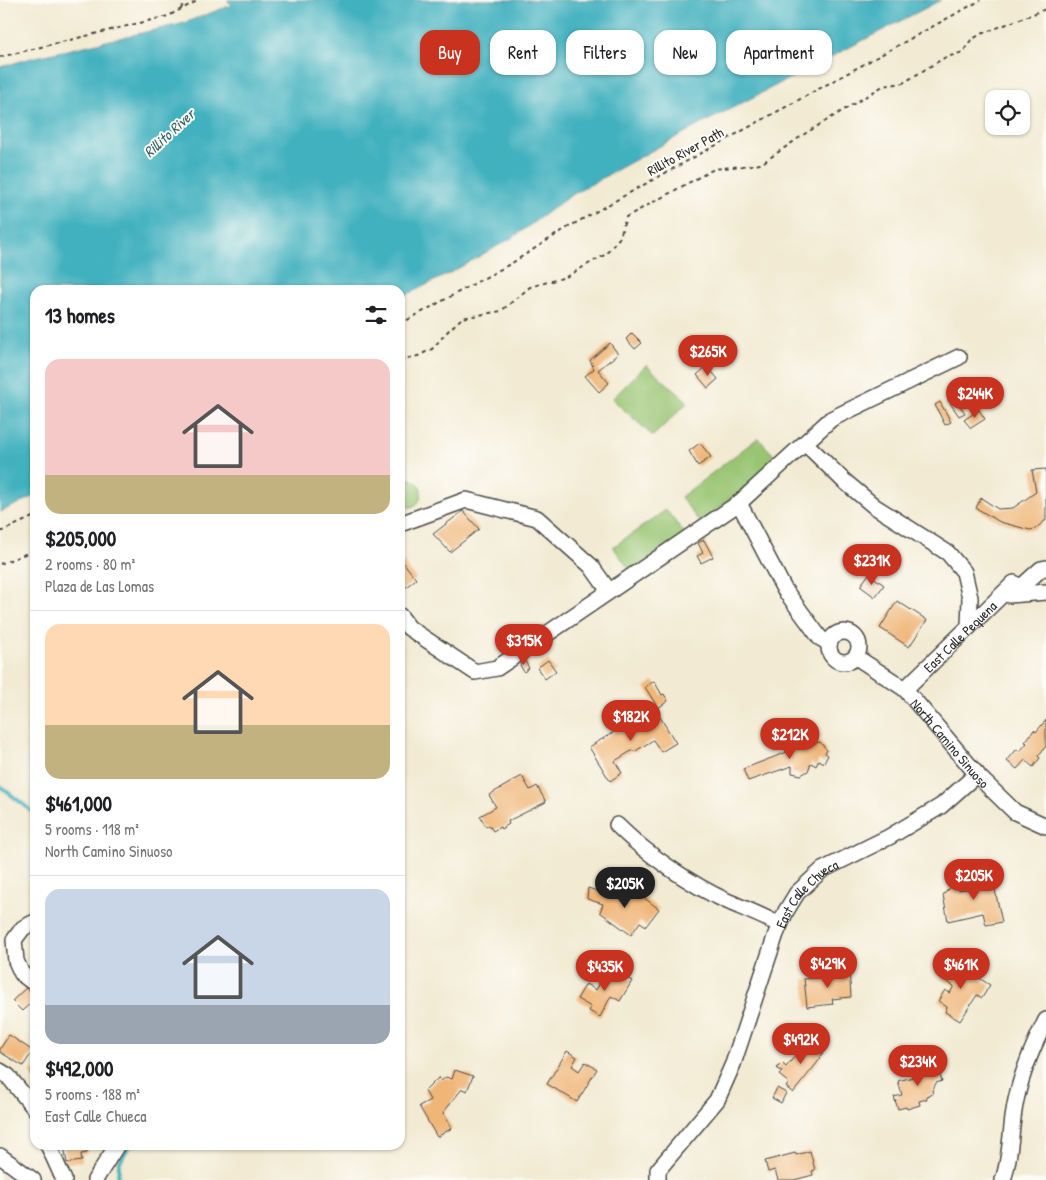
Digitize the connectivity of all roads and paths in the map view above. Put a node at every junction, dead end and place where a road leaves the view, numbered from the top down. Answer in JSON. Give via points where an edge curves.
{"nodes":[{"id":1,"x":185,"y":0,"type":"edge"},
{"id":2,"x":199,"y":0,"type":"edge"},
{"id":3,"x":981,"y":0,"type":"edge"},
{"id":4,"x":181,"y":9,"type":"junction"},
{"id":5,"x":1046,"y":9,"type":"edge"},
{"id":6,"x":0,"y":57,"type":"edge"},
{"id":7,"x":405,"y":321,"type":"edge"},
{"id":8,"x":958,"y":357,"type":"dead end"},
{"id":9,"x":405,"y":359,"type":"edge"},
{"id":10,"x":805,"y":443,"type":"junction"},
{"id":11,"x":739,"y":503,"type":"junction"},
{"id":12,"x":30,"y":518,"type":"edge"},
{"id":13,"x":405,"y":522,"type":"edge"},
{"id":14,"x":0,"y":532,"type":"edge"},
{"id":15,"x":30,"y":552,"type":"edge"},
{"id":16,"x":0,"y":564,"type":"edge"},
{"id":17,"x":1046,"y":568,"type":"edge"},
{"id":18,"x":1014,"y":583,"type":"dead end"},
{"id":19,"x":609,"y":590,"type":"junction"},
{"id":20,"x":1046,"y":592,"type":"edge"},
{"id":21,"x":1001,"y":596,"type":"junction"},
{"id":22,"x":405,"y":622,"type":"edge"},
{"id":23,"x":969,"y":627,"type":"junction"},
{"id":24,"x":829,"y":642,"type":"junction"},
{"id":25,"x":856,"y":657,"type":"junction"},
{"id":26,"x":905,"y":690,"type":"junction"},
{"id":27,"x":977,"y":774,"type":"junction"},
{"id":28,"x":617,"y":825,"type":"dead end"},
{"id":29,"x":1046,"y":826,"type":"edge"},
{"id":30,"x":30,"y":924,"type":"edge"},
{"id":31,"x":780,"y":925,"type":"junction"},
{"id":32,"x":30,"y":980,"type":"edge"},
{"id":33,"x":1046,"y":1020,"type":"edge"},
{"id":34,"x":0,"y":1071,"type":"edge"},
{"id":35,"x":30,"y":1101,"type":"edge"},
{"id":36,"x":50,"y":1150,"type":"edge"},
{"id":37,"x":114,"y":1150,"type":"edge"},
{"id":38,"x":0,"y":1156,"type":"edge"},
{"id":39,"x":99,"y":1179,"type":"edge"},
{"id":40,"x":33,"y":1180,"type":"edge"},
{"id":41,"x":64,"y":1180,"type":"edge"},
{"id":42,"x":658,"y":1180,"type":"edge"},
{"id":43,"x":1003,"y":1180,"type":"edge"}],
"edges":[{"from":1,"to":4,"type":"path"},
{"from":2,"to":4,"type":"path"},
{"from":3,"to":7,"type":"path","name":"Rillito River Path","via":[[630,192],[512,263]]},
{"from":4,"to":6,"type":"path","via":[[168,16]]},
{"from":5,"to":9,"type":"path","via":[[981,34],[971,40],[962,52],[944,58],[903,83],[883,86],[761,164],[714,168],[626,217],[620,237],[606,254],[566,277],[530,287],[501,311],[462,318],[432,349]]},
{"from":8,"to":10,"type":"street","via":[[831,419]]},
{"from":10,"to":11,"type":"street"},
{"from":10,"to":23,"type":"street","via":[[874,506],[948,553],[964,572],[970,598]]},
{"from":11,"to":19,"type":"street"},
{"from":11,"to":24,"type":"street","via":[[784,589],[820,638]]},
{"from":12,"to":14,"type":"path"},
{"from":13,"to":19,"type":"street","via":[[466,500],[537,518],[591,566]]},
{"from":15,"to":16,"type":"path"},
{"from":17,"to":21,"type":"street"},
{"from":18,"to":21,"type":"street","name":"East Calle Pequena"},
{"from":19,"to":22,"type":"street","via":[[497,668],[475,672]]},
{"from":20,"to":21,"type":"street"},
{"from":21,"to":23,"type":"street","name":"East Calle Pequena"},
{"from":23,"to":26,"type":"street","name":"East Calle Pequena"},
{"from":24,"to":25,"type":"street","via":[[829,653],[836,660],[846,662]]},
{"from":24,"to":25,"type":"street","via":[[839,632],[849,633],[859,643]]},
{"from":25,"to":26,"type":"street","name":"North Camino Sinuoso"},
{"from":26,"to":27,"type":"street","name":"North Camino Sinuoso"},
{"from":27,"to":29,"type":"street","name":"North Camino Sinuoso","via":[[1015,812]]},
{"from":27,"to":31,"type":"street","name":"East Calle Chueca","via":[[941,806],[889,837],[822,870],[797,893]]},
{"from":28,"to":31,"type":"street","via":[[633,841],[698,886]]},
{"from":30,"to":32,"type":"street","via":[[14,940],[16,961],[22,974]]},
{"from":31,"to":42,"type":"street","name":"East Calle Chueca","via":[[734,1064],[717,1100],[658,1170]]},
{"from":33,"to":43,"type":"street","via":[[1026,1061]]},
{"from":34,"to":35,"type":"street"},
{"from":36,"to":41,"type":"street"},
{"from":37,"to":39,"type":"street"},
{"from":38,"to":40,"type":"street"}]}
